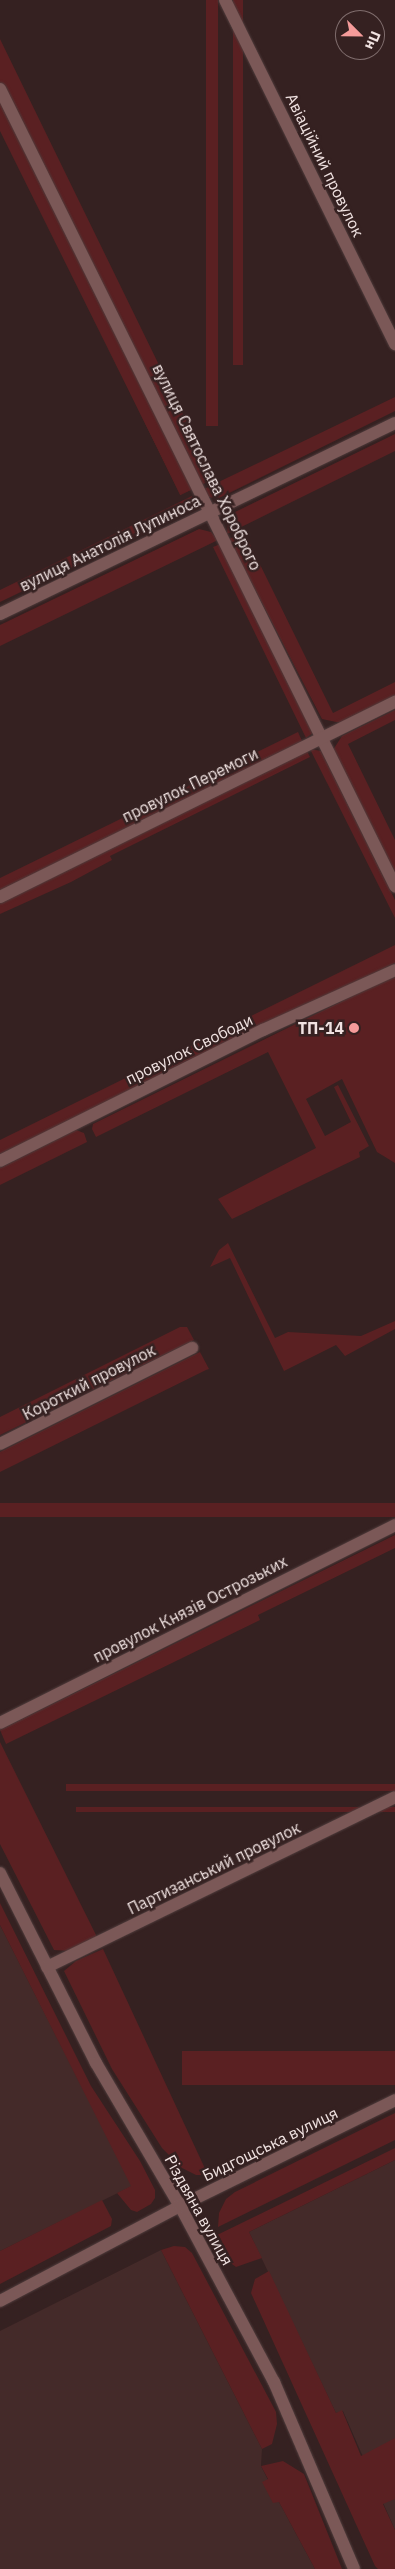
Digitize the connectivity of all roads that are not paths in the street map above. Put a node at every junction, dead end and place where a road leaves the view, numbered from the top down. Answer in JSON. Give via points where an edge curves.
{"nodes":[{"id":1,"x":225,"y":0,"type":"edge"},
{"id":2,"x":0,"y":90,"type":"edge"},
{"id":3,"x":395,"y":344,"type":"edge"},
{"id":4,"x":395,"y":423,"type":"edge"},
{"id":5,"x":210,"y":513,"type":"junction"},
{"id":6,"x":0,"y":614,"type":"edge"},
{"id":7,"x":395,"y":702,"type":"edge"},
{"id":8,"x":322,"y":737,"type":"junction"},
{"id":9,"x":395,"y":886,"type":"edge"},
{"id":10,"x":0,"y":897,"type":"edge"},
{"id":11,"x":395,"y":970,"type":"edge"},
{"id":12,"x":0,"y":1161,"type":"edge"},
{"id":13,"x":192,"y":1348,"type":"dead end"},
{"id":14,"x":0,"y":1444,"type":"edge"},
{"id":15,"x":395,"y":1525,"type":"edge"},
{"id":16,"x":0,"y":1723,"type":"edge"},
{"id":17,"x":395,"y":1797,"type":"edge"},
{"id":18,"x":0,"y":1873,"type":"edge"},
{"id":19,"x":47,"y":1966,"type":"junction"},
{"id":20,"x":395,"y":2100,"type":"edge"},
{"id":21,"x":180,"y":2206,"type":"junction"},
{"id":22,"x":0,"y":2301,"type":"edge"},
{"id":23,"x":354,"y":2569,"type":"edge"}],
"edges":[{"from":1,"to":3,"type":"street","name":"Авіаційний провулок"},
{"from":2,"to":5,"type":"street","name":"вулиця Святослава Хороброго"},
{"from":4,"to":5,"type":"street","name":"вулиця Анатолія Лупиноса"},
{"from":5,"to":6,"type":"street","name":"вулиця Анатолія Лупиноса"},
{"from":5,"to":8,"type":"street","name":"вулиця Святослава Хороброго"},
{"from":7,"to":8,"type":"street","name":"провулок Перемоги"},
{"from":8,"to":9,"type":"street","name":"вулиця Святослава Хороброго"},
{"from":8,"to":10,"type":"street","name":"провулок Перемоги"},
{"from":11,"to":12,"type":"street","name":"провулок Свободи","via":[[263,1030]]},
{"from":13,"to":14,"type":"street","name":"Короткий провулок"},
{"from":15,"to":16,"type":"street","name":"провулок Князів Острозьких"},
{"from":17,"to":19,"type":"street","name":"Партизанський провулок"},
{"from":18,"to":19,"type":"street","name":"Різдвяна вулиця"},
{"from":19,"to":21,"type":"street","name":"Різдвяна вулиця","via":[[96,2063]]},
{"from":20,"to":21,"type":"street","name":"Бидгощська вулиця"},
{"from":21,"to":22,"type":"street","name":"Бидгощська вулиця"},
{"from":21,"to":23,"type":"street","name":"Різдвяна вулиця","via":[[274,2382]]}]}
